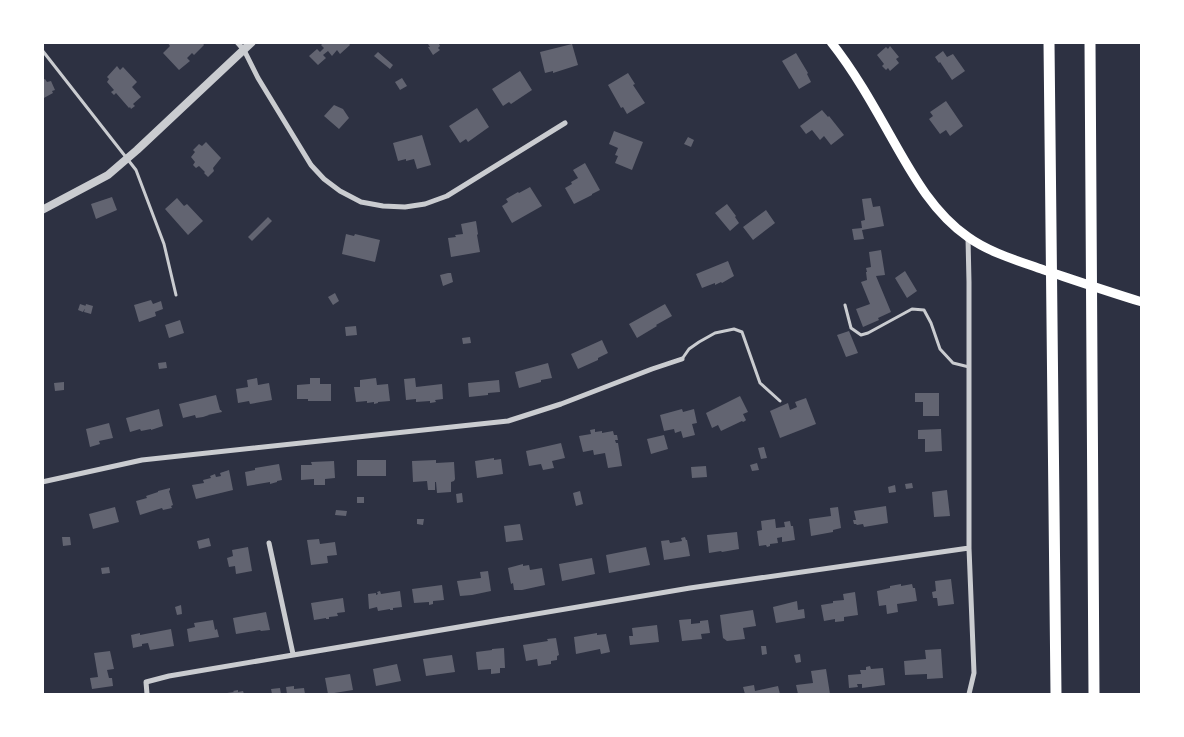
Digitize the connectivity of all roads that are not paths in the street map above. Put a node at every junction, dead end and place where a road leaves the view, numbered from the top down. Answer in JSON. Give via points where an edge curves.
{"nodes":[{"id":1,"x":237,"y":42,"type":"edge"},
{"id":2,"x":252,"y":42,"type":"edge"},
{"id":3,"x":831,"y":42,"type":"edge"},
{"id":4,"x":1050,"y":42,"type":"edge"},
{"id":5,"x":1090,"y":42,"type":"edge"},
{"id":6,"x":42,"y":50,"type":"edge"},
{"id":7,"x":244,"y":50,"type":"junction"},
{"id":8,"x":565,"y":123,"type":"dead end"},
{"id":9,"x":127,"y":159,"type":"junction"},
{"id":10,"x":42,"y":210,"type":"edge"},
{"id":11,"x":968,"y":238,"type":"junction"},
{"id":12,"x":176,"y":295,"type":"dead end"},
{"id":13,"x":1142,"y":302,"type":"edge"},
{"id":14,"x":845,"y":305,"type":"dead end"},
{"id":15,"x":682,"y":359,"type":"joint"},
{"id":16,"x":968,"y":367,"type":"junction"},
{"id":17,"x":780,"y":401,"type":"dead end"},
{"id":18,"x":42,"y":482,"type":"edge"},
{"id":19,"x":269,"y":543,"type":"dead end"},
{"id":20,"x":969,"y":548,"type":"junction"},
{"id":21,"x":294,"y":654,"type":"junction"},
{"id":22,"x":148,"y":694,"type":"edge"},
{"id":23,"x":969,"y":694,"type":"edge"},
{"id":24,"x":1056,"y":694,"type":"edge"},
{"id":25,"x":1094,"y":694,"type":"edge"}],
"edges":[{"from":1,"to":7,"type":"street"},
{"from":2,"to":7,"type":"street"},
{"from":3,"to":11,"type":"main road","via":[[865,92],[912,173],[933,203]]},
{"from":4,"to":24,"type":"highway"},
{"from":5,"to":25,"type":"highway"},
{"from":6,"to":9,"type":"lane"},
{"from":7,"to":8,"type":"street","via":[[311,166],[340,191],[361,202],[405,207],[447,196]]},
{"from":7,"to":9,"type":"street"},
{"from":9,"to":10,"type":"street","via":[[108,175]]},
{"from":9,"to":12,"type":"lane","via":[[136,170],[164,244]]},
{"from":11,"to":13,"type":"main road","via":[[1016,260]]},
{"from":11,"to":16,"type":"street"},
{"from":14,"to":16,"type":"lane","via":[[851,328],[861,336],[912,309],[924,310],[940,349],[952,363]]},
{"from":15,"to":17,"type":"lane","via":[[689,349],[715,333],[734,329],[742,332],[760,383]]},
{"from":15,"to":18,"type":"street","via":[[508,421],[142,460]]},
{"from":16,"to":20,"type":"street"},
{"from":19,"to":21,"type":"street"},
{"from":20,"to":21,"type":"street","via":[[690,588]]},
{"from":20,"to":23,"type":"street","via":[[974,673]]},
{"from":21,"to":22,"type":"street","via":[[146,682]]}]}
